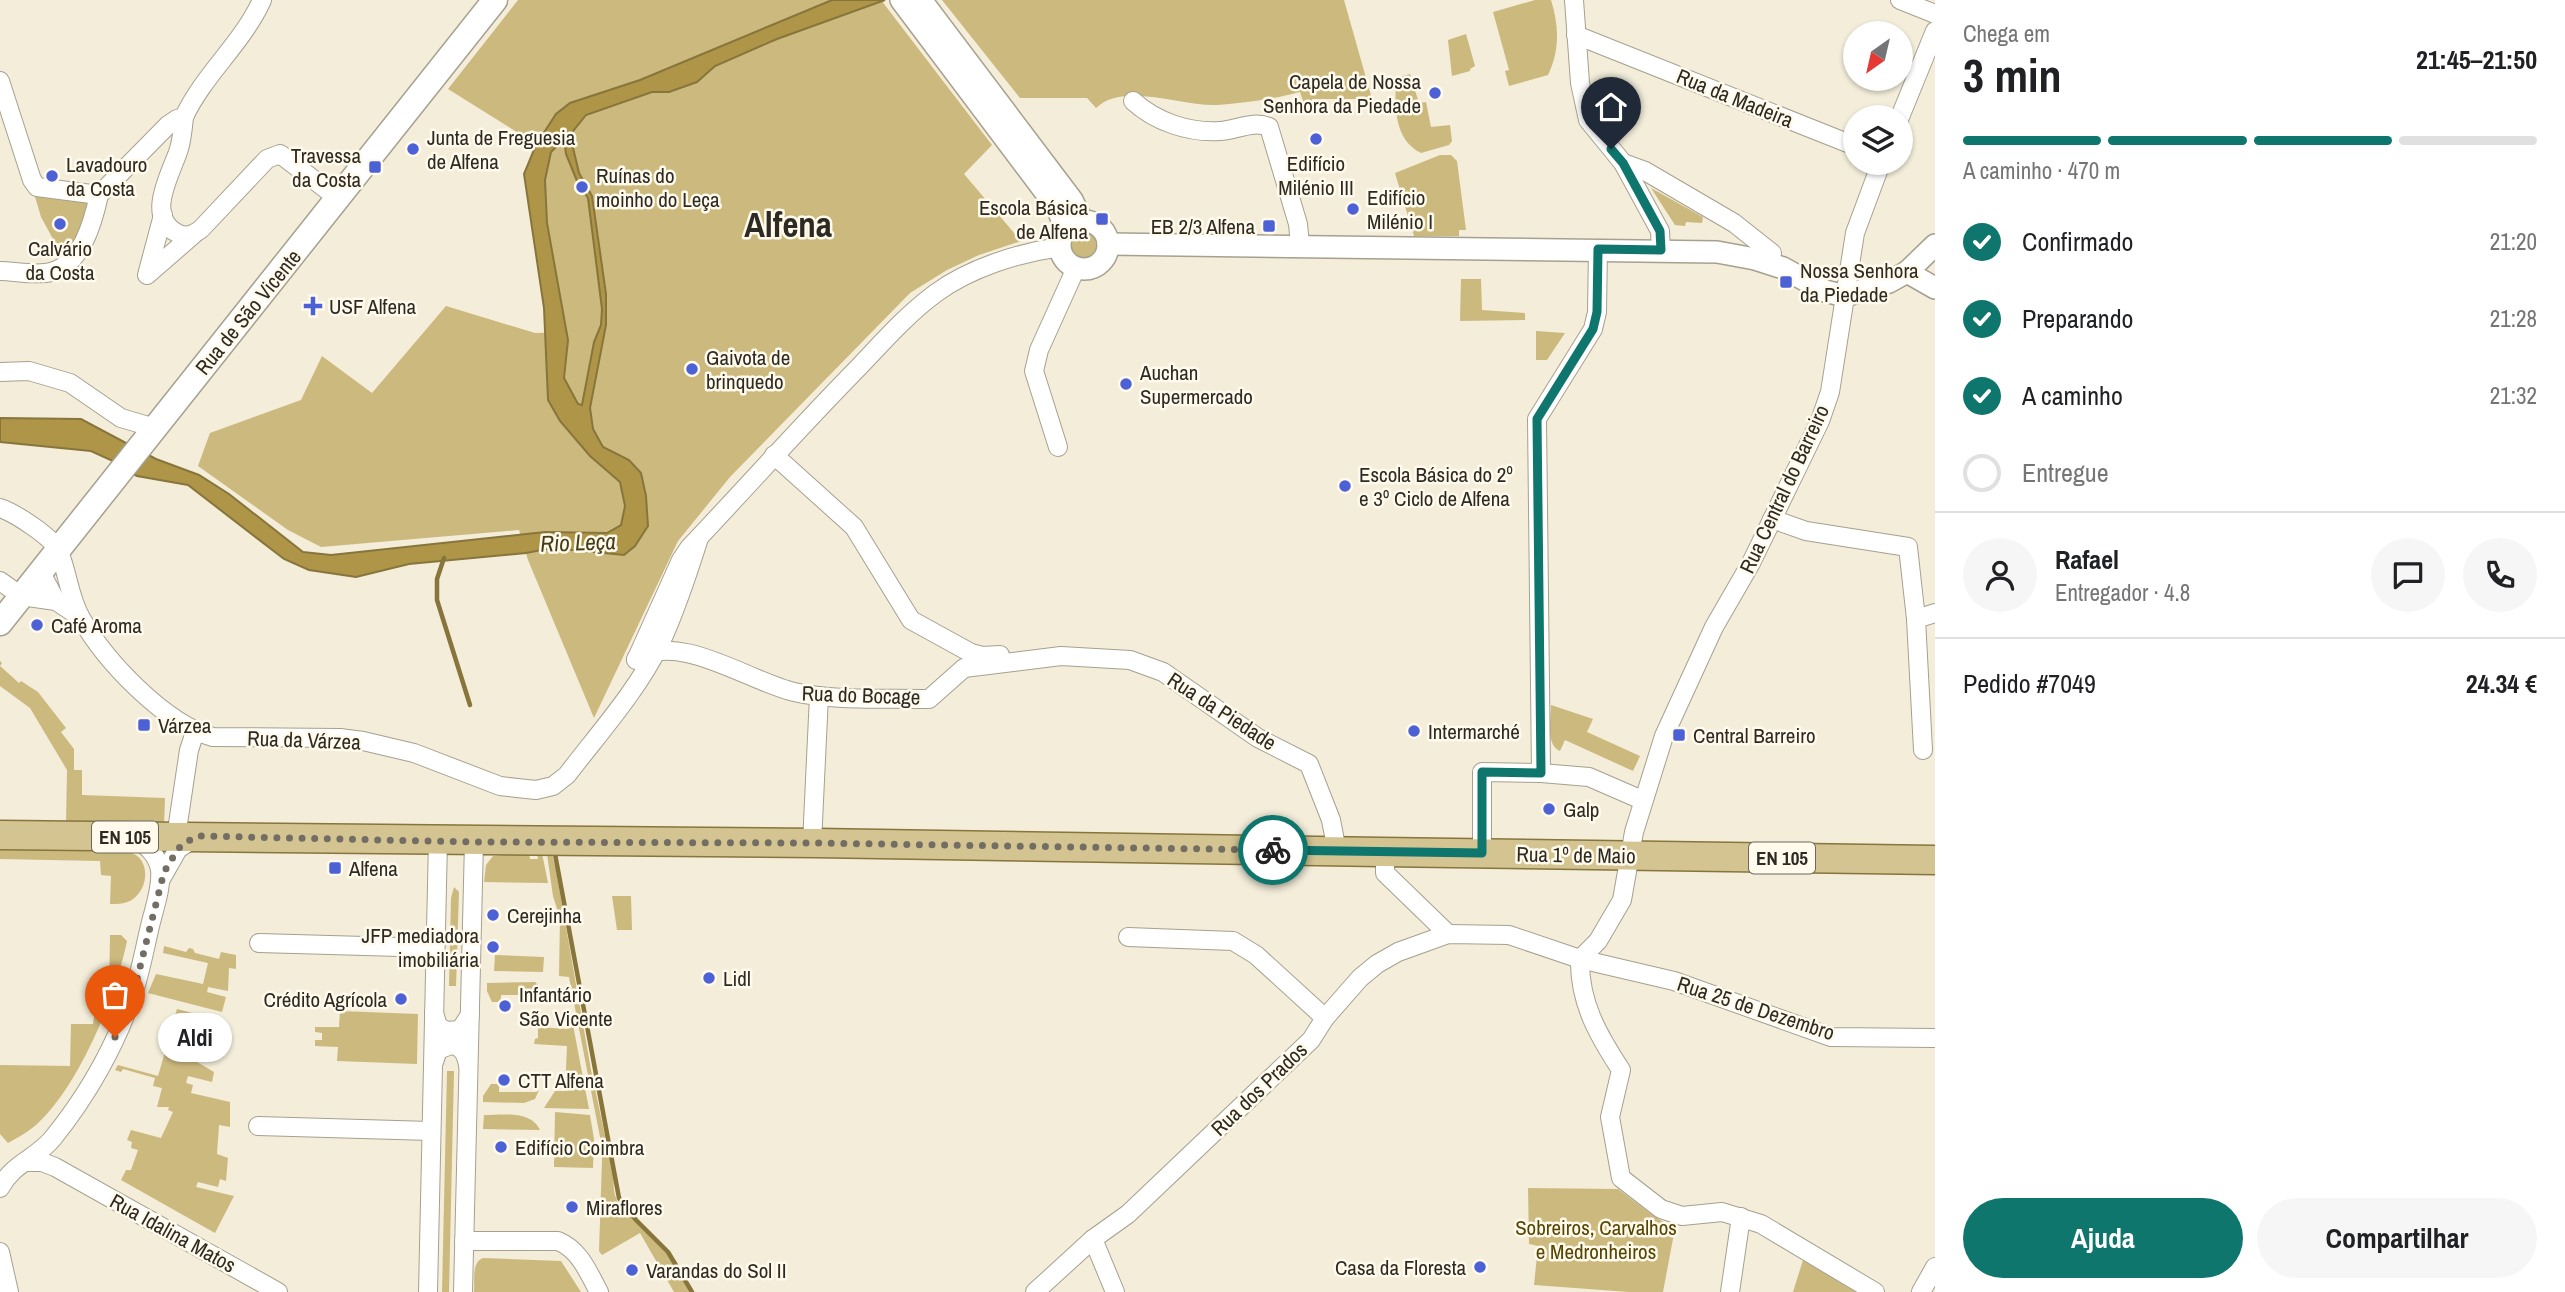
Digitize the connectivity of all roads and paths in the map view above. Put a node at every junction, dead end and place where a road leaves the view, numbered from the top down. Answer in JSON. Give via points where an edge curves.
{"nodes":[{"id":1,"x":262,"y":0,"type":"edge"},
{"id":2,"x":495,"y":0,"type":"edge"},
{"id":3,"x":901,"y":0,"type":"edge"},
{"id":4,"x":1574,"y":0,"type":"edge"},
{"id":5,"x":1900,"y":0,"type":"edge"},
{"id":6,"x":924,"y":13,"type":"edge"},
{"id":7,"x":1935,"y":14,"type":"edge"},
{"id":8,"x":1935,"y":31,"type":"edge"},
{"id":9,"x":1576,"y":36,"type":"junction"},
{"id":10,"x":0,"y":80,"type":"edge"},
{"id":11,"x":1133,"y":101,"type":"dead end"},
{"id":12,"x":1904,"y":105,"type":"edge"},
{"id":13,"x":184,"y":117,"type":"junction"},
{"id":14,"x":1843,"y":141,"type":"edge"},
{"id":15,"x":1623,"y":163,"type":"junction"},
{"id":16,"x":1877,"y":175,"type":"edge"},
{"id":17,"x":99,"y":195,"type":"junction"},
{"id":18,"x":339,"y":199,"type":"junction"},
{"id":19,"x":163,"y":215,"type":"junction"},
{"id":20,"x":1069,"y":232,"type":"junction"},
{"id":21,"x":193,"y":235,"type":"junction"},
{"id":22,"x":1108,"y":244,"type":"junction"},
{"id":23,"x":1300,"y":245,"type":"junction"},
{"id":24,"x":1935,"y":245,"type":"edge"},
{"id":25,"x":1598,"y":249,"type":"junction"},
{"id":26,"x":1661,"y":250,"type":"junction"},
{"id":27,"x":1772,"y":253,"type":"dead end"},
{"id":28,"x":1076,"y":268,"type":"junction"},
{"id":29,"x":0,"y":271,"type":"edge"},
{"id":30,"x":1907,"y":271,"type":"junction"},
{"id":31,"x":1935,"y":288,"type":"edge"},
{"id":32,"x":1845,"y":296,"type":"junction"},
{"id":33,"x":0,"y":372,"type":"edge"},
{"id":34,"x":154,"y":430,"type":"junction"},
{"id":35,"x":1058,"y":447,"type":"dead end"},
{"id":36,"x":775,"y":455,"type":"junction"},
{"id":37,"x":0,"y":508,"type":"edge"},
{"id":38,"x":1772,"y":519,"type":"junction"},
{"id":39,"x":699,"y":538,"type":"junction"},
{"id":40,"x":59,"y":549,"type":"junction"},
{"id":41,"x":40,"y":571,"type":"junction"},
{"id":42,"x":0,"y":580,"type":"edge"},
{"id":43,"x":21,"y":596,"type":"junction"},
{"id":44,"x":63,"y":596,"type":"junction"},
{"id":45,"x":1935,"y":613,"type":"edge"},
{"id":46,"x":1916,"y":619,"type":"junction"},
{"id":47,"x":0,"y":623,"type":"edge"},
{"id":48,"x":933,"y":634,"type":"junction"},
{"id":49,"x":657,"y":650,"type":"junction"},
{"id":50,"x":1042,"y":657,"type":"junction"},
{"id":51,"x":636,"y":659,"type":"junction"},
{"id":52,"x":964,"y":668,"type":"junction"},
{"id":53,"x":819,"y":696,"type":"junction"},
{"id":54,"x":617,"y":709,"type":"junction"},
{"id":55,"x":195,"y":732,"type":"junction"},
{"id":56,"x":1923,"y":750,"type":"dead end"},
{"id":57,"x":1541,"y":773,"type":"junction"},
{"id":58,"x":1642,"y":800,"type":"junction"},
{"id":59,"x":0,"y":835,"type":"edge"},
{"id":60,"x":130,"y":837,"type":"junction"},
{"id":61,"x":188,"y":837,"type":"junction"},
{"id":62,"x":438,"y":841,"type":"junction"},
{"id":63,"x":474,"y":842,"type":"junction"},
{"id":64,"x":812,"y":843,"type":"junction"},
{"id":65,"x":1337,"y":850,"type":"junction"},
{"id":66,"x":1385,"y":851,"type":"junction"},
{"id":67,"x":1482,"y":853,"type":"junction"},
{"id":68,"x":1630,"y":856,"type":"junction"},
{"id":69,"x":1935,"y":860,"type":"edge"},
{"id":70,"x":160,"y":883,"type":"junction"},
{"id":71,"x":1448,"y":934,"type":"junction"},
{"id":72,"x":1128,"y":937,"type":"dead end"},
{"id":73,"x":259,"y":943,"type":"dead end"},
{"id":74,"x":435,"y":948,"type":"junction"},
{"id":75,"x":1580,"y":959,"type":"junction"},
{"id":76,"x":434,"y":1013,"type":"junction"},
{"id":77,"x":470,"y":1016,"type":"junction"},
{"id":78,"x":1325,"y":1018,"type":"junction"},
{"id":79,"x":1935,"y":1038,"type":"edge"},
{"id":80,"x":433,"y":1067,"type":"junction"},
{"id":81,"x":468,"y":1068,"type":"junction"},
{"id":82,"x":258,"y":1126,"type":"dead end"},
{"id":83,"x":431,"y":1131,"type":"junction"},
{"id":84,"x":49,"y":1142,"type":"junction"},
{"id":85,"x":24,"y":1162,"type":"junction"},
{"id":86,"x":49,"y":1165,"type":"junction"},
{"id":87,"x":68,"y":1174,"type":"junction"},
{"id":88,"x":0,"y":1188,"type":"edge"},
{"id":89,"x":1741,"y":1217,"type":"junction"},
{"id":90,"x":1094,"y":1239,"type":"junction"},
{"id":91,"x":464,"y":1241,"type":"junction"},
{"id":92,"x":0,"y":1252,"type":"edge"},
{"id":93,"x":1935,"y":1267,"type":"edge"},
{"id":94,"x":9,"y":1292,"type":"edge"},
{"id":95,"x":278,"y":1292,"type":"edge"},
{"id":96,"x":428,"y":1292,"type":"edge"},
{"id":97,"x":463,"y":1292,"type":"edge"},
{"id":98,"x":599,"y":1292,"type":"edge"},
{"id":99,"x":1035,"y":1292,"type":"edge"},
{"id":100,"x":1115,"y":1292,"type":"edge"},
{"id":101,"x":1730,"y":1292,"type":"edge"},
{"id":102,"x":1875,"y":1292,"type":"edge"},
{"id":103,"x":1921,"y":1292,"type":"edge"}],
"edges":[{"from":1,"to":13,"type":"street","via":[[250,26],[193,97]]},
{"from":2,"to":18,"type":"main road","name":"Rua de São Vicente"},
{"from":3,"to":6,"type":"street"},
{"from":4,"to":9,"type":"street"},
{"from":5,"to":7,"type":"street"},
{"from":6,"to":20,"type":"street","via":[[1072,200]]},
{"from":8,"to":12,"type":"street"},
{"from":9,"to":14,"type":"street","name":"Rua da Madeira"},
{"from":9,"to":15,"type":"street","via":[[1588,120]]},
{"from":10,"to":17,"type":"street","via":[[37,187]]},
{"from":11,"to":23,"type":"street","via":[[1155,118],[1183,127],[1220,131],[1267,125],[1298,224]]},
{"from":13,"to":17,"type":"street","via":[[168,125]]},
{"from":13,"to":19,"type":"street","via":[[161,203]]},
{"from":15,"to":26,"type":"street","via":[[1660,231]]},
{"from":15,"to":27,"type":"street","via":[[1734,223]]},
{"from":16,"to":32,"type":"street","name":"Rua Central do Barreiro","via":[[1855,233]]},
{"from":17,"to":29,"type":"street","via":[[78,253],[67,264],[50,273]]},
{"from":18,"to":21,"type":"street","via":[[280,153],[267,159]]},
{"from":18,"to":34,"type":"main road","name":"Rua de São Vicente"},
{"from":19,"to":21,"type":"street","via":[[174,232]]},
{"from":19,"to":21,"type":"street","via":[[147,275]]},
{"from":20,"to":22,"type":"street","via":[[1092,222],[1100,227]]},
{"from":20,"to":28,"type":"street","via":[[1062,256]]},
{"from":20,"to":36,"type":"street","name":"Rua da Várzea","via":[[1039,250],[970,273],[938,292],[911,313]]},
{"from":22,"to":23,"type":"street"},
{"from":22,"to":28,"type":"street","via":[[1107,253],[1094,267]]},
{"from":23,"to":25,"type":"street"},
{"from":24,"to":30,"type":"street"},
{"from":25,"to":26,"type":"street"},
{"from":25,"to":57,"type":"street","via":[[1593,329],[1537,419]]},
{"from":26,"to":32,"type":"street","via":[[1755,258]]},
{"from":28,"to":35,"type":"street","via":[[1034,371]]},
{"from":30,"to":31,"type":"street"},
{"from":30,"to":32,"type":"street"},
{"from":32,"to":38,"type":"street","name":"Rua Central do Barreiro","via":[[1830,392]]},
{"from":33,"to":34,"type":"street","via":[[29,371],[70,383],[121,418]]},
{"from":34,"to":40,"type":"main road","name":"Rua de São Vicente"},
{"from":36,"to":39,"type":"street","name":"Rua da Várzea"},
{"from":36,"to":48,"type":"street","via":[[854,527],[911,620]]},
{"from":37,"to":40,"type":"street"},
{"from":38,"to":46,"type":"street","via":[[1806,531],[1908,547]]},
{"from":38,"to":58,"type":"street","name":"Rua Central do Barreiro","via":[[1714,627],[1664,736]]},
{"from":39,"to":49,"type":"street","name":"Rua da Várzea"},
{"from":39,"to":51,"type":"street","name":"Rua da Várzea","via":[[681,560]]},
{"from":40,"to":41,"type":"main road","name":"Rua de São Vicente"},
{"from":40,"to":44,"type":"street"},
{"from":41,"to":43,"type":"main road","name":"Rua de São Vicente"},
{"from":41,"to":44,"type":"street","name":"Rua da Várzea","via":[[54,577]]},
{"from":42,"to":43,"type":"street"},
{"from":43,"to":44,"type":"street","name":"Rua da Várzea"},
{"from":43,"to":47,"type":"main road","name":"Rua de São Vicente"},
{"from":44,"to":55,"type":"street","name":"Rua da Várzea","via":[[130,683]]},
{"from":45,"to":46,"type":"street"},
{"from":46,"to":56,"type":"street"},
{"from":48,"to":50,"type":"street","via":[[982,656]]},
{"from":48,"to":52,"type":"street","via":[[964,662]]},
{"from":49,"to":51,"type":"street"},
{"from":49,"to":53,"type":"street","name":"Rua do Bocage","via":[[716,662],[792,692]]},
{"from":49,"to":54,"type":"street","name":"Rua da Várzea"},
{"from":50,"to":52,"type":"street"},
{"from":50,"to":65,"type":"street","name":"Rua da Piedade","via":[[1130,660],[1163,672],[1258,738],[1308,764],[1331,820]]},
{"from":51,"to":54,"type":"street","name":"Rua da Várzea"},
{"from":52,"to":53,"type":"street","name":"Rua do Bocage","via":[[929,699]]},
{"from":53,"to":64,"type":"street"},
{"from":54,"to":55,"type":"street","name":"Rua da Várzea","via":[[567,775],[553,786],[536,790],[500,786],[414,753],[363,741],[213,737]]},
{"from":55,"to":61,"type":"street","via":[[189,750]]},
{"from":57,"to":58,"type":"street","via":[[1590,777]]},
{"from":57,"to":67,"type":"street","via":[[1482,772]]},
{"from":58,"to":68,"type":"street","name":"Rua Central do Barreiro"},
{"from":59,"to":60,"type":"main road","name":"Rua 1º de Maio","number":"EN 105"},
{"from":60,"to":61,"type":"main road","name":"Rua 1º de Maio","number":"EN 105"},
{"from":60,"to":70,"type":"street","via":[[154,856]]},
{"from":61,"to":62,"type":"main road","name":"Rua 1º de Maio","number":"EN 105"},
{"from":61,"to":70,"type":"street","via":[[167,864]]},
{"from":62,"to":63,"type":"main road","name":"Rua 1º de Maio","number":"EN 105"},
{"from":62,"to":74,"type":"street"},
{"from":63,"to":64,"type":"main road","name":"Rua 1º de Maio","number":"EN 105"},
{"from":63,"to":77,"type":"street"},
{"from":64,"to":65,"type":"main road","name":"Rua 1º de Maio","number":"EN 105"},
{"from":65,"to":66,"type":"main road","name":"Rua 1º de Maio","number":"EN 105"},
{"from":66,"to":67,"type":"main road","name":"Rua 1º de Maio","number":"EN 105"},
{"from":66,"to":71,"type":"street","via":[[1385,873]]},
{"from":67,"to":68,"type":"main road","name":"Rua 1º de Maio","number":"EN 105"},
{"from":68,"to":69,"type":"main road","name":"Rua 1º de Maio","number":"EN 105"},
{"from":68,"to":75,"type":"street","name":"Rua Central do Barreiro","via":[[1622,901],[1598,941]]},
{"from":70,"to":84,"type":"street","via":[[133,995],[118,1031],[90,1085]]},
{"from":71,"to":75,"type":"street","name":"Rua dos Prados","via":[[1509,935]]},
{"from":71,"to":78,"type":"street","name":"Rua dos Prados","via":[[1377,964]]},
{"from":72,"to":78,"type":"street","via":[[1233,941]]},
{"from":73,"to":74,"type":"street"},
{"from":74,"to":76,"type":"street"},
{"from":75,"to":79,"type":"street","name":"Rua 25 de Dezembro","via":[[1674,981],[1830,1037]]},
{"from":75,"to":89,"type":"street","via":[[1590,1017],[1621,1070],[1610,1117],[1621,1178],[1661,1209],[1682,1216],[1721,1212]]},
{"from":76,"to":77,"type":"street","via":[[439,1026],[451,1032],[460,1030]]},
{"from":76,"to":80,"type":"street"},
{"from":77,"to":81,"type":"street"},
{"from":78,"to":90,"type":"street","name":"Rua dos Prados","via":[[1311,1040],[1128,1214]]},
{"from":80,"to":81,"type":"street","via":[[438,1050],[451,1045],[464,1052]]},
{"from":80,"to":83,"type":"street"},
{"from":81,"to":91,"type":"street"},
{"from":82,"to":83,"type":"street"},
{"from":83,"to":96,"type":"street"},
{"from":84,"to":85,"type":"street"},
{"from":84,"to":86,"type":"street","via":[[45,1160]]},
{"from":84,"to":87,"type":"street","via":[[53,1158]]},
{"from":85,"to":86,"type":"street","name":"Rua Idalina Matos"},
{"from":85,"to":88,"type":"street","via":[[6,1176]]},
{"from":86,"to":87,"type":"street","name":"Rua Idalina Matos"},
{"from":87,"to":95,"type":"street","name":"Rua Idalina Matos"},
{"from":89,"to":101,"type":"street"},
{"from":89,"to":102,"type":"street","via":[[1761,1224]]},
{"from":90,"to":99,"type":"street","name":"Rua dos Prados"},
{"from":90,"to":100,"type":"street"},
{"from":91,"to":97,"type":"street"},
{"from":91,"to":98,"type":"street","via":[[558,1241],[578,1254]]},
{"from":92,"to":94,"type":"street"},
{"from":93,"to":103,"type":"street"}]}
